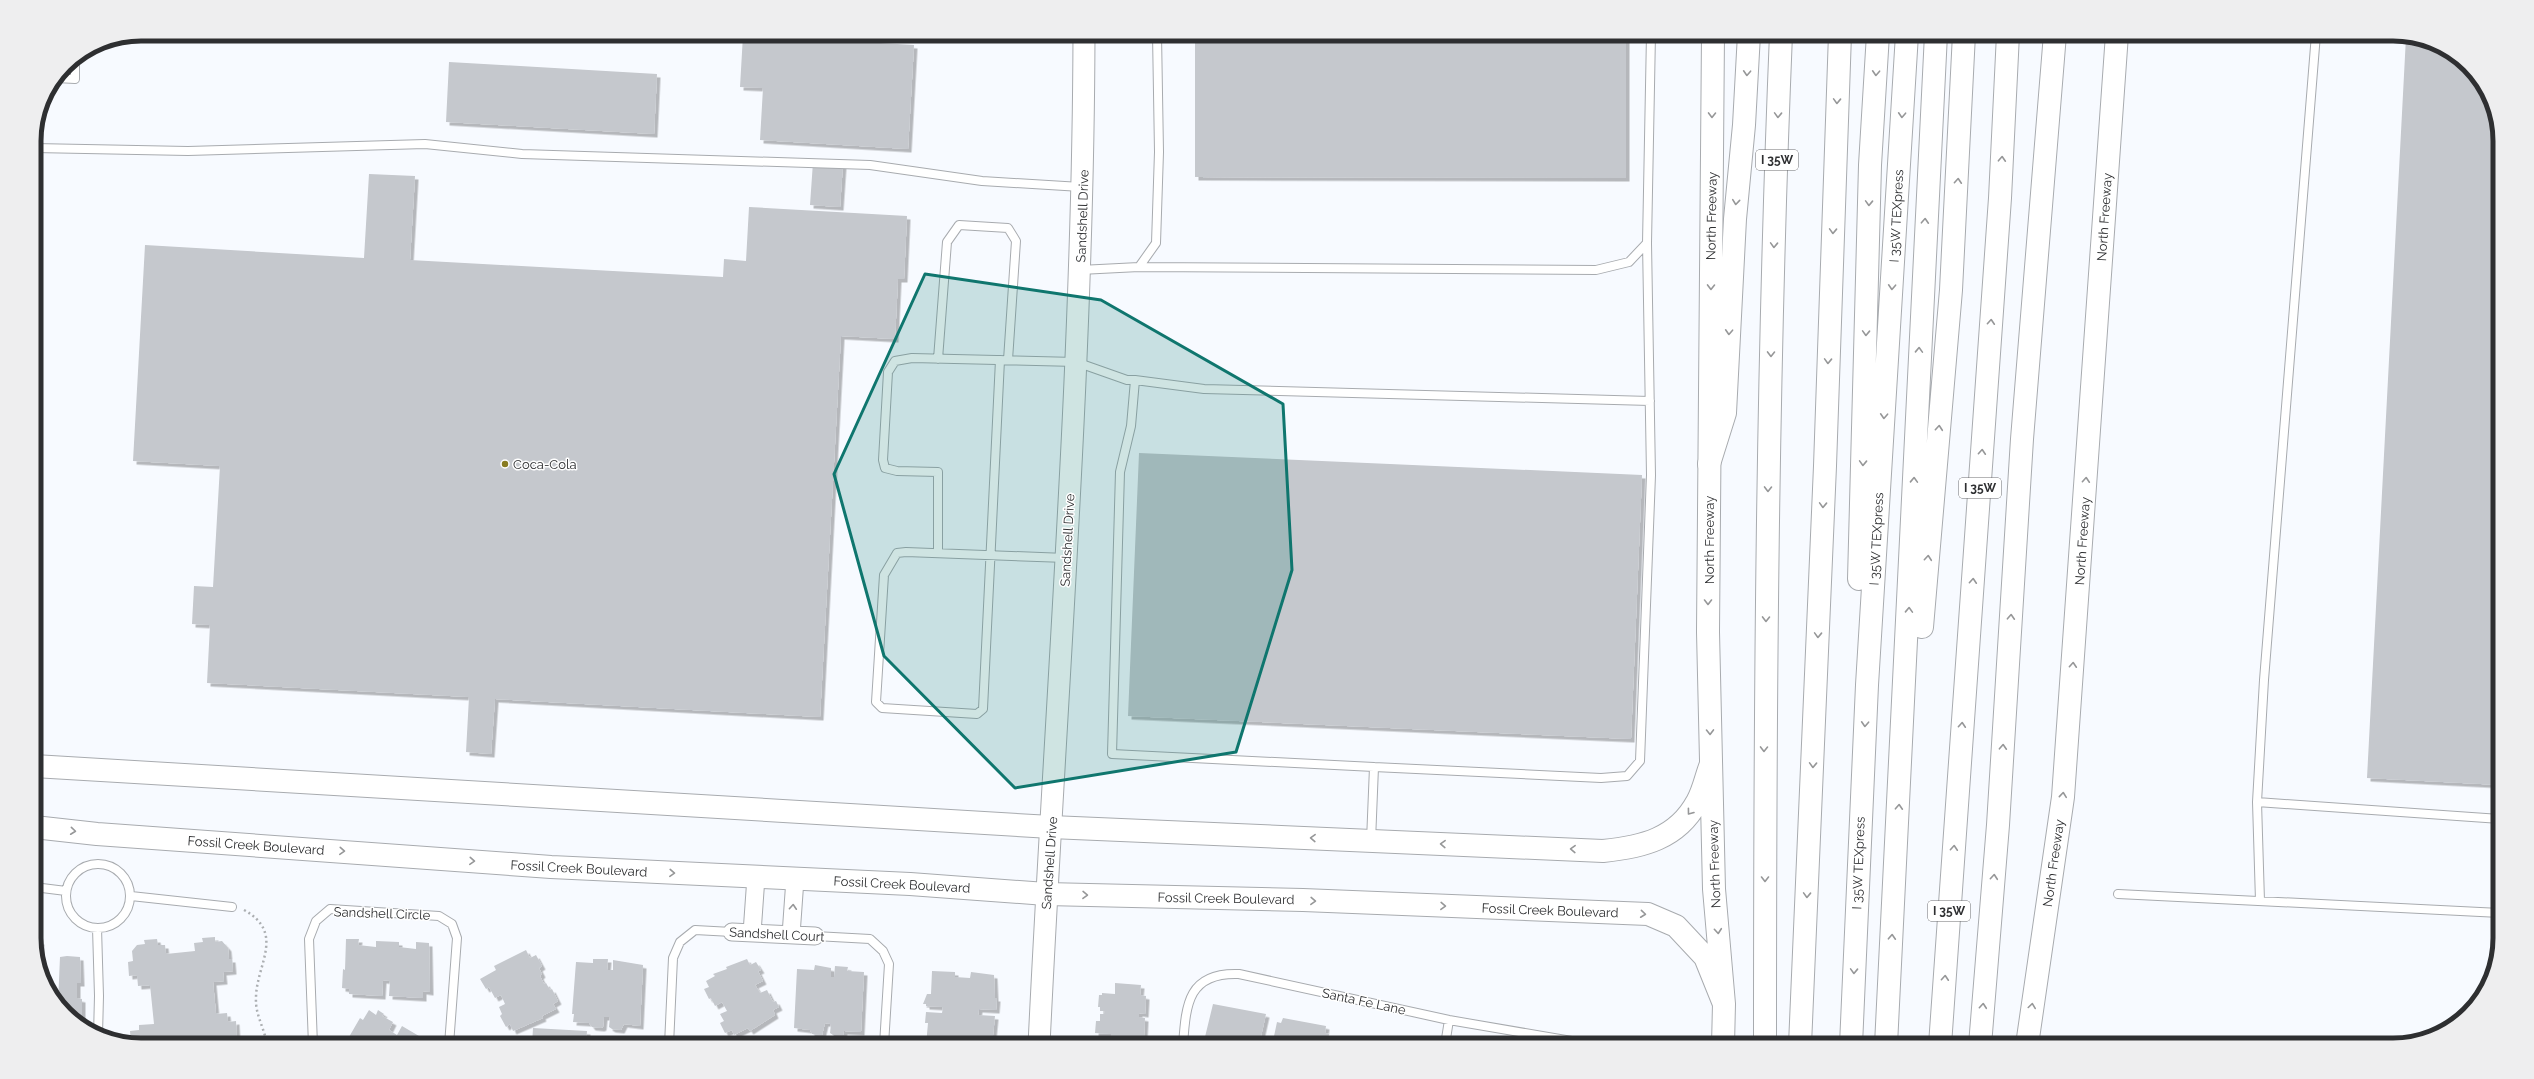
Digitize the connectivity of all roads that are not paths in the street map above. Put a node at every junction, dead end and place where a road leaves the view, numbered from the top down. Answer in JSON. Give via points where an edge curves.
{"nodes":[{"id":1,"x":1084,"y":41,"type":"edge"},
{"id":2,"x":1157,"y":41,"type":"edge"},
{"id":3,"x":1651,"y":41,"type":"edge"},
{"id":4,"x":1713,"y":41,"type":"edge"},
{"id":5,"x":1749,"y":41,"type":"edge"},
{"id":6,"x":1781,"y":41,"type":"edge"},
{"id":7,"x":1840,"y":41,"type":"edge"},
{"id":8,"x":1878,"y":41,"type":"edge"},
{"id":9,"x":1907,"y":41,"type":"edge"},
{"id":10,"x":1936,"y":41,"type":"edge"},
{"id":11,"x":1964,"y":41,"type":"edge"},
{"id":12,"x":2008,"y":41,"type":"edge"},
{"id":13,"x":2054,"y":41,"type":"edge"},
{"id":14,"x":2117,"y":41,"type":"edge"},
{"id":15,"x":2315,"y":41,"type":"edge"},
{"id":16,"x":75,"y":66,"type":"edge"},
{"id":17,"x":63,"y":78,"type":"edge"},
{"id":18,"x":41,"y":148,"type":"edge"},
{"id":19,"x":1083,"y":188,"type":"junction"},
{"id":20,"x":1647,"y":243,"type":"junction"},
{"id":21,"x":1139,"y":266,"type":"junction"},
{"id":22,"x":1080,"y":270,"type":"junction"},
{"id":23,"x":938,"y":359,"type":"junction"},
{"id":24,"x":1004,"y":360,"type":"junction"},
{"id":25,"x":1076,"y":362,"type":"junction"},
{"id":26,"x":1135,"y":380,"type":"junction"},
{"id":27,"x":1650,"y":401,"type":"junction"},
{"id":28,"x":1709,"y":464,"type":"junction"},
{"id":29,"x":938,"y":553,"type":"junction"},
{"id":30,"x":991,"y":555,"type":"junction"},
{"id":31,"x":1066,"y":558,"type":"junction"},
{"id":32,"x":1907,"y":663,"type":"junction"},
{"id":33,"x":1867,"y":686,"type":"junction"},
{"id":34,"x":1711,"y":764,"type":"junction"},
{"id":35,"x":41,"y":766,"type":"edge"},
{"id":36,"x":1374,"y":767,"type":"junction"},
{"id":37,"x":2257,"y":802,"type":"junction"},
{"id":38,"x":2493,"y":819,"type":"edge"},
{"id":39,"x":1051,"y":827,"type":"junction"},
{"id":40,"x":41,"y":828,"type":"edge"},
{"id":41,"x":1371,"y":841,"type":"junction"},
{"id":42,"x":756,"y":877,"type":"junction"},
{"id":43,"x":795,"y":879,"type":"junction"},
{"id":44,"x":41,"y":888,"type":"edge"},
{"id":45,"x":66,"y":891,"type":"junction"},
{"id":46,"x":1046,"y":894,"type":"junction"},
{"id":47,"x":2118,"y":894,"type":"dead end"},
{"id":48,"x":131,"y":896,"type":"junction"},
{"id":49,"x":2260,"y":901,"type":"junction"},
{"id":50,"x":232,"y":908,"type":"road end"},
{"id":51,"x":2493,"y":913,"type":"edge"},
{"id":52,"x":97,"y":928,"type":"junction"},
{"id":53,"x":732,"y":932,"type":"joint"},
{"id":54,"x":752,"y":933,"type":"junction"},
{"id":55,"x":791,"y":935,"type":"junction"},
{"id":56,"x":815,"y":936,"type":"joint"},
{"id":57,"x":1724,"y":1004,"type":"junction"},
{"id":58,"x":1450,"y":1020,"type":"junction"},
{"id":59,"x":98,"y":1028,"type":"edge"},
{"id":60,"x":313,"y":1038,"type":"edge"},
{"id":61,"x":450,"y":1038,"type":"edge"},
{"id":62,"x":669,"y":1038,"type":"edge"},
{"id":63,"x":884,"y":1038,"type":"edge"},
{"id":64,"x":1039,"y":1038,"type":"edge"},
{"id":65,"x":1184,"y":1038,"type":"edge"},
{"id":66,"x":1446,"y":1038,"type":"edge"},
{"id":67,"x":1554,"y":1038,"type":"edge"},
{"id":68,"x":1723,"y":1038,"type":"edge"},
{"id":69,"x":1765,"y":1038,"type":"edge"},
{"id":70,"x":1800,"y":1038,"type":"edge"},
{"id":71,"x":1850,"y":1038,"type":"edge"},
{"id":72,"x":1886,"y":1038,"type":"edge"},
{"id":73,"x":1941,"y":1038,"type":"edge"},
{"id":74,"x":1981,"y":1038,"type":"edge"},
{"id":75,"x":2027,"y":1038,"type":"edge"}],
"edges":[{"from":1,"to":19,"type":"street","name":"Sandshell Drive"},
{"from":2,"to":21,"type":"lane","via":[[1159,152],[1156,243]]},
{"from":3,"to":20,"type":"lane"},
{"from":4,"to":28,"type":"main road","name":"North Freeway","one_way":true},
{"from":5,"to":28,"type":"main road","one_way":true,"via":[[1735,219],[1725,413]]},
{"from":6,"to":69,"type":"main road","number":"I 35W","one_way":true,"via":[[1768,450],[1764,768]]},
{"from":7,"to":70,"type":"main road","one_way":true},
{"from":8,"to":33,"type":"main road","one_way":true,"via":[[1870,165],[1858,632]]},
{"from":9,"to":33,"type":"main road","name":"I 35W TEXpress","one_way":true},
{"from":32,"to":10,"type":"main road","one_way":true,"via":[[1922,287]]},
{"from":32,"to":11,"type":"main road","one_way":true,"via":[[1922,632],[1951,290]]},
{"from":73,"to":12,"type":"main road","number":"I 35W","one_way":true,"via":[[2000,206]]},
{"from":74,"to":13,"type":"main road","one_way":true,"via":[[1998,825],[2022,439]]},
{"from":75,"to":14,"type":"main road","name":"North Freeway","one_way":true,"via":[[2063,797]]},
{"from":15,"to":37,"type":"lane","via":[[2264,680]]},
{"from":16,"to":17,"type":"lane","via":[[74,79]]},
{"from":18,"to":19,"type":"lane","via":[[188,151],[425,144],[522,154],[870,165],[982,181]]},
{"from":19,"to":22,"type":"street","name":"Sandshell Drive"},
{"from":20,"to":21,"type":"lane","via":[[1629,262],[1596,270]]},
{"from":20,"to":27,"type":"lane"},
{"from":21,"to":22,"type":"lane"},
{"from":22,"to":25,"type":"street","name":"Sandshell Drive"},
{"from":23,"to":24,"type":"lane"},
{"from":23,"to":24,"type":"lane","via":[[947,242],[959,225],[1008,228],[1016,241]]},
{"from":23,"to":29,"type":"lane","via":[[912,358],[895,361],[888,372],[883,460],[885,468],[897,471],[938,472]]},
{"from":24,"to":25,"type":"lane"},
{"from":24,"to":30,"type":"lane"},
{"from":25,"to":26,"type":"lane","via":[[1127,380]]},
{"from":25,"to":31,"type":"street","name":"Sandshell Drive"},
{"from":26,"to":27,"type":"lane","via":[[1204,388]]},
{"from":26,"to":36,"type":"lane","via":[[1132,426],[1120,472],[1112,754]]},
{"from":27,"to":36,"type":"lane","via":[[1651,475],[1640,761],[1627,776],[1601,778]]},
{"from":28,"to":34,"type":"main road","name":"North Freeway","one_way":true},
{"from":29,"to":30,"type":"lane"},
{"from":29,"to":30,"type":"lane","via":[[897,553],[884,575],[876,702],[882,708],[976,714],[983,709]]},
{"from":30,"to":31,"type":"lane"},
{"from":31,"to":39,"type":"street","name":"Sandshell Drive"},
{"from":72,"to":32,"type":"main road","one_way":true},
{"from":33,"to":71,"type":"main road","name":"I 35W TEXpress","one_way":true},
{"from":34,"to":41,"type":"main road","one_way":true,"via":[[1698,802],[1679,826],[1661,838],[1634,848],[1603,851]]},
{"from":34,"to":57,"type":"main road","name":"North Freeway","one_way":true,"via":[[1714,889]]},
{"from":35,"to":39,"type":"main road"},
{"from":36,"to":41,"type":"lane"},
{"from":37,"to":38,"type":"lane"},
{"from":37,"to":49,"type":"lane"},
{"from":41,"to":39,"type":"main road","one_way":true},
{"from":39,"to":46,"type":"street","name":"Sandshell Drive"},
{"from":40,"to":42,"type":"main road","name":"Fossil Creek Boulevard","one_way":true,"via":[[551,867]]},
{"from":42,"to":43,"type":"main road","name":"Fossil Creek Boulevard"},
{"from":42,"to":54,"type":"street"},
{"from":43,"to":46,"type":"main road","name":"Fossil Creek Boulevard"},
{"from":55,"to":43,"type":"street","one_way":true},
{"from":44,"to":45,"type":"lane"},
{"from":45,"to":48,"type":"lane","via":[[71,878],[81,868],[94,864],[108,865],[120,872],[128,883]]},
{"from":45,"to":52,"type":"lane","via":[[66,902],[77,921]]},
{"from":46,"to":57,"type":"main road","name":"Fossil Creek Boulevard","one_way":true,"via":[[1303,900],[1648,914],[1676,926],[1705,957]]},
{"from":46,"to":64,"type":"street","name":"Sandshell Drive"},
{"from":47,"to":49,"type":"lane"},
{"from":48,"to":50,"type":"lane"},
{"from":48,"to":52,"type":"lane","via":[[128,909],[121,919],[110,926]]},
{"from":49,"to":51,"type":"lane"},
{"from":52,"to":59,"type":"lane","via":[[100,996]]},
{"from":53,"to":54,"type":"street","name":"Sandshell Court"},
{"from":53,"to":62,"type":"lane","name":"Sandshell Court","via":[[695,930],[680,942],[673,958]]},
{"from":54,"to":55,"type":"street","name":"Sandshell Court"},
{"from":55,"to":56,"type":"street","name":"Sandshell Court"},
{"from":56,"to":63,"type":"lane","name":"Sandshell Court","via":[[870,939],[883,951],[889,964]]},
{"from":57,"to":68,"type":"main road","name":"North Freeway"},
{"from":58,"to":65,"type":"lane","name":"Santa Fe Lane","via":[[1239,974],[1220,973],[1206,980],[1191,996],[1186,1009]]},
{"from":58,"to":66,"type":"lane"},
{"from":58,"to":67,"type":"lane","name":"Santa Fe Lane"},
{"from":60,"to":61,"type":"lane","name":"Sandshell Circle","via":[[309,939],[316,921],[330,909],[439,916],[452,924],[457,938]]}]}
